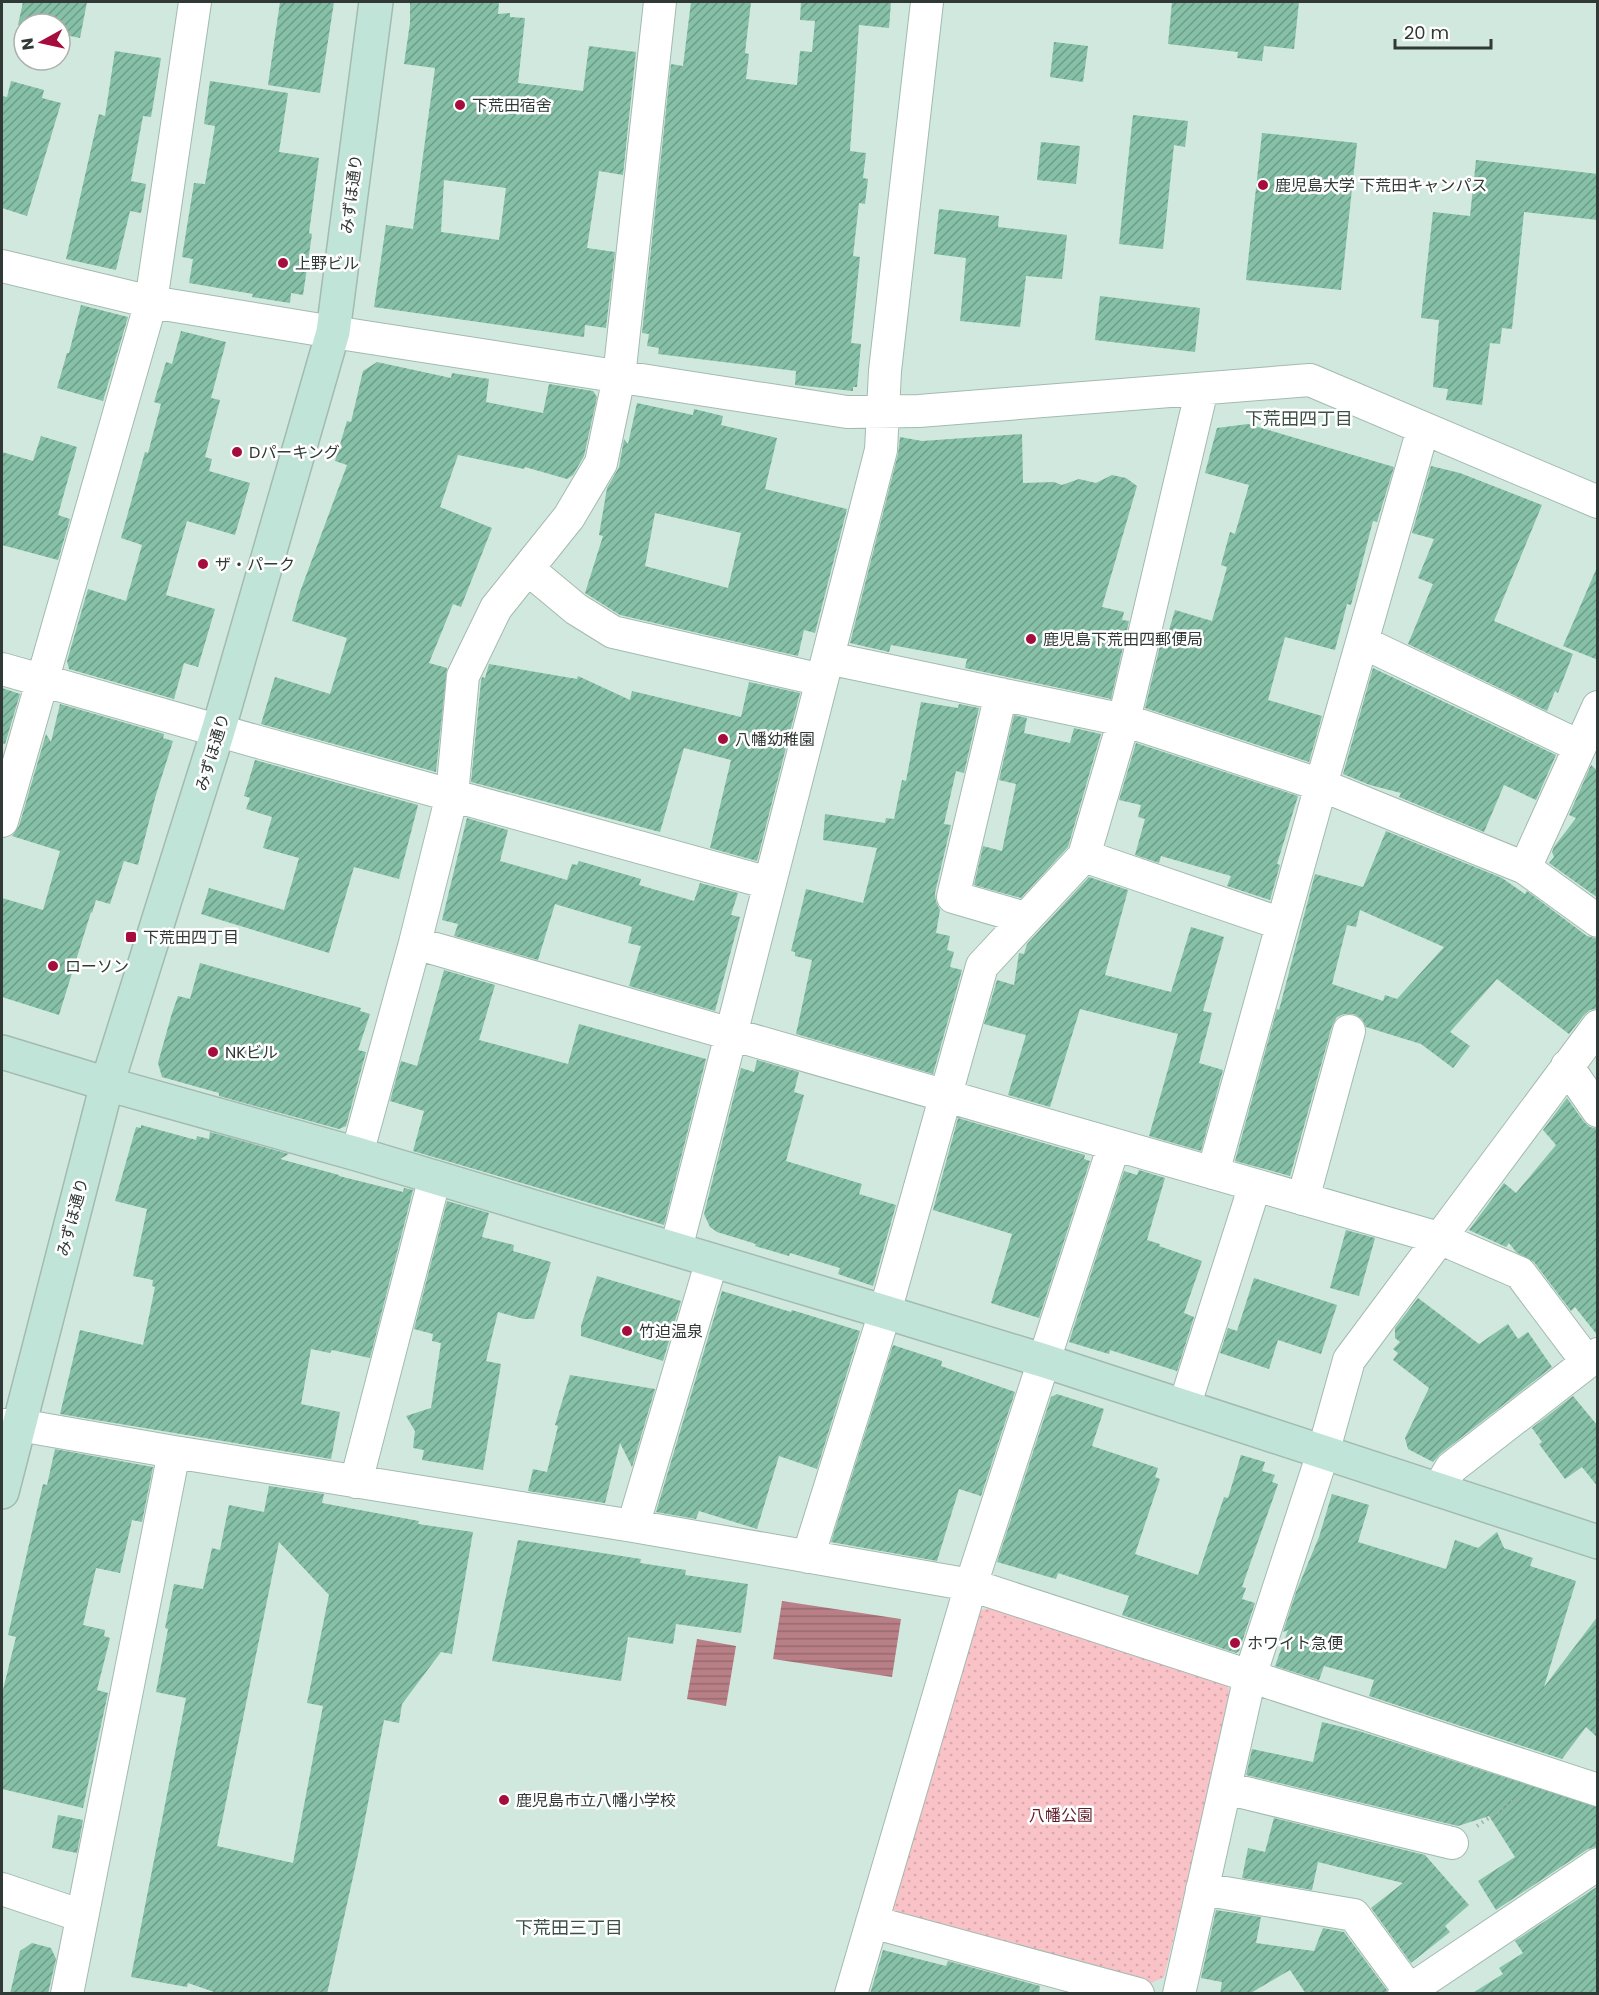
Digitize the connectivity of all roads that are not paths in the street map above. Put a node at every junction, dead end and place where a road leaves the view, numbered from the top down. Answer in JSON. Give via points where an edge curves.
{"nodes":[{"id":1,"x":195,"y":2,"type":"edge"},
{"id":2,"x":376,"y":2,"type":"edge"},
{"id":3,"x":660,"y":2,"type":"edge"},
{"id":4,"x":927,"y":2,"type":"edge"},
{"id":5,"x":2,"y":266,"type":"edge"},
{"id":6,"x":151,"y":302,"type":"junction"},
{"id":7,"x":333,"y":332,"type":"junction"},
{"id":8,"x":619,"y":377,"type":"junction"},
{"id":9,"x":1202,"y":389,"type":"junction"},
{"id":10,"x":883,"y":411,"type":"junction"},
{"id":11,"x":1423,"y":429,"type":"junction"},
{"id":12,"x":1598,"y":502,"type":"edge"},
{"id":13,"x":528,"y":569,"type":"junction"},
{"id":14,"x":1362,"y":642,"type":"junction"},
{"id":15,"x":2,"y":669,"type":"edge"},
{"id":16,"x":825,"y":669,"type":"junction"},
{"id":17,"x":43,"y":681,"type":"junction"},
{"id":18,"x":1001,"y":694,"type":"junction"},
{"id":19,"x":1598,"y":707,"type":"edge"},
{"id":20,"x":1124,"y":720,"type":"junction"},
{"id":21,"x":218,"y":731,"type":"junction"},
{"id":22,"x":1579,"y":746,"type":"junction"},
{"id":23,"x":1321,"y":785,"type":"junction"},
{"id":24,"x":452,"y":795,"type":"junction"},
{"id":25,"x":2,"y":821,"type":"edge"},
{"id":26,"x":1084,"y":856,"type":"junction"},
{"id":27,"x":1525,"y":868,"type":"junction"},
{"id":28,"x":769,"y":884,"type":"junction"},
{"id":29,"x":1025,"y":918,"type":"junction"},
{"id":30,"x":1598,"y":921,"type":"edge"},
{"id":31,"x":1282,"y":924,"type":"junction"},
{"id":32,"x":415,"y":943,"type":"junction"},
{"id":33,"x":1598,"y":1026,"type":"edge"},
{"id":34,"x":1349,"y":1031,"type":"dead end"},
{"id":35,"x":730,"y":1035,"type":"junction"},
{"id":36,"x":2,"y":1052,"type":"edge"},
{"id":37,"x":1567,"y":1066,"type":"junction"},
{"id":38,"x":107,"y":1084,"type":"junction"},
{"id":39,"x":946,"y":1095,"type":"junction"},
{"id":40,"x":1598,"y":1111,"type":"edge"},
{"id":41,"x":1114,"y":1145,"type":"junction"},
{"id":42,"x":357,"y":1154,"type":"junction"},
{"id":43,"x":1213,"y":1173,"type":"junction"},
{"id":44,"x":435,"y":1177,"type":"junction"},
{"id":45,"x":1255,"y":1185,"type":"junction"},
{"id":46,"x":1303,"y":1199,"type":"junction"},
{"id":47,"x":1439,"y":1238,"type":"junction"},
{"id":48,"x":676,"y":1249,"type":"junction"},
{"id":49,"x":712,"y":1260,"type":"junction"},
{"id":50,"x":885,"y":1312,"type":"junction"},
{"id":51,"x":1592,"y":1358,"type":"edge"},
{"id":52,"x":1045,"y":1361,"type":"junction"},
{"id":53,"x":1184,"y":1407,"type":"junction"},
{"id":54,"x":10,"y":1425,"type":"edge"},
{"id":55,"x":174,"y":1452,"type":"junction"},
{"id":56,"x":1323,"y":1453,"type":"junction"},
{"id":57,"x":356,"y":1482,"type":"junction"},
{"id":58,"x":1438,"y":1490,"type":"junction"},
{"id":59,"x":2,"y":1492,"type":"edge"},
{"id":60,"x":633,"y":1526,"type":"junction"},
{"id":61,"x":1598,"y":1542,"type":"edge"},
{"id":62,"x":808,"y":1557,"type":"junction"},
{"id":63,"x":971,"y":1585,"type":"junction"},
{"id":64,"x":1250,"y":1676,"type":"junction"},
{"id":65,"x":1225,"y":1788,"type":"junction"},
{"id":66,"x":1598,"y":1790,"type":"edge"},
{"id":67,"x":1452,"y":1843,"type":"road end"},
{"id":68,"x":1598,"y":1864,"type":"edge"},
{"id":69,"x":2,"y":1889,"type":"edge"},
{"id":70,"x":1202,"y":1889,"type":"junction"},
{"id":71,"x":82,"y":1916,"type":"junction"},
{"id":72,"x":872,"y":1922,"type":"junction"},
{"id":73,"x":1406,"y":1992,"type":"edge"},
{"id":74,"x":67,"y":1994,"type":"edge"},
{"id":75,"x":851,"y":1994,"type":"edge"},
{"id":76,"x":1138,"y":1994,"type":"edge"},
{"id":77,"x":1179,"y":1994,"type":"edge"}],
"edges":[{"from":1,"to":6,"type":"street"},
{"from":2,"to":7,"type":"street","name":"みずほ通り"},
{"from":3,"to":8,"type":"street"},
{"from":4,"to":10,"type":"street"},
{"from":5,"to":6,"type":"street"},
{"from":6,"to":7,"type":"street"},
{"from":6,"to":17,"type":"street"},
{"from":7,"to":8,"type":"street"},
{"from":7,"to":21,"type":"street","name":"みずほ通り"},
{"from":8,"to":10,"type":"street","via":[[847,412]]},
{"from":8,"to":13,"type":"street","via":[[601,463],[569,517]]},
{"from":9,"to":10,"type":"street"},
{"from":9,"to":11,"type":"street","via":[[1310,380]]},
{"from":9,"to":20,"type":"street"},
{"from":10,"to":16,"type":"street","via":[[881,450]]},
{"from":11,"to":12,"type":"street"},
{"from":11,"to":14,"type":"street"},
{"from":13,"to":16,"type":"street","via":[[576,609],[613,632]]},
{"from":13,"to":24,"type":"street","via":[[496,608],[463,676]]},
{"from":14,"to":22,"type":"street"},
{"from":14,"to":23,"type":"street"},
{"from":15,"to":17,"type":"street"},
{"from":16,"to":18,"type":"street"},
{"from":16,"to":28,"type":"street"},
{"from":17,"to":21,"type":"street"},
{"from":17,"to":25,"type":"street"},
{"from":18,"to":20,"type":"street"},
{"from":18,"to":29,"type":"street","via":[[953,897]]},
{"from":19,"to":22,"type":"street"},
{"from":20,"to":23,"type":"street"},
{"from":20,"to":26,"type":"street"},
{"from":21,"to":24,"type":"street"},
{"from":21,"to":38,"type":"street","name":"みずほ通り"},
{"from":22,"to":27,"type":"street"},
{"from":23,"to":27,"type":"street"},
{"from":23,"to":31,"type":"street"},
{"from":24,"to":28,"type":"street"},
{"from":24,"to":32,"type":"street"},
{"from":26,"to":29,"type":"street"},
{"from":26,"to":31,"type":"street"},
{"from":27,"to":30,"type":"street"},
{"from":28,"to":35,"type":"street"},
{"from":29,"to":39,"type":"street","via":[[982,966]]},
{"from":31,"to":43,"type":"street"},
{"from":32,"to":35,"type":"street"},
{"from":32,"to":42,"type":"street"},
{"from":33,"to":37,"type":"street"},
{"from":34,"to":46,"type":"street"},
{"from":35,"to":39,"type":"street"},
{"from":35,"to":48,"type":"street"},
{"from":36,"to":38,"type":"street"},
{"from":37,"to":40,"type":"street"},
{"from":37,"to":47,"type":"street"},
{"from":38,"to":42,"type":"street"},
{"from":38,"to":54,"type":"street","name":"みずほ通り"},
{"from":39,"to":41,"type":"street"},
{"from":39,"to":50,"type":"street"},
{"from":41,"to":43,"type":"street"},
{"from":41,"to":52,"type":"street"},
{"from":42,"to":44,"type":"street"},
{"from":43,"to":45,"type":"street"},
{"from":44,"to":48,"type":"street"},
{"from":44,"to":57,"type":"street"},
{"from":45,"to":46,"type":"street"},
{"from":45,"to":53,"type":"street"},
{"from":46,"to":47,"type":"street"},
{"from":47,"to":51,"type":"street","via":[[1520,1273]]},
{"from":47,"to":56,"type":"street","via":[[1349,1360]]},
{"from":48,"to":49,"type":"street"},
{"from":49,"to":50,"type":"street"},
{"from":49,"to":60,"type":"street"},
{"from":50,"to":52,"type":"street"},
{"from":50,"to":62,"type":"street"},
{"from":51,"to":58,"type":"street","via":[[1451,1468]]},
{"from":52,"to":53,"type":"street"},
{"from":52,"to":63,"type":"street"},
{"from":53,"to":56,"type":"street"},
{"from":54,"to":55,"type":"street"},
{"from":54,"to":59,"type":"street","name":"みずほ通り"},
{"from":55,"to":57,"type":"street"},
{"from":55,"to":71,"type":"street"},
{"from":56,"to":58,"type":"street"},
{"from":56,"to":64,"type":"street"},
{"from":57,"to":60,"type":"street"},
{"from":58,"to":61,"type":"street"},
{"from":60,"to":62,"type":"street"},
{"from":62,"to":63,"type":"street"},
{"from":63,"to":64,"type":"street"},
{"from":63,"to":72,"type":"street"},
{"from":64,"to":65,"type":"street"},
{"from":64,"to":66,"type":"street"},
{"from":65,"to":67,"type":"street"},
{"from":65,"to":70,"type":"street"},
{"from":68,"to":73,"type":"street"},
{"from":69,"to":71,"type":"street"},
{"from":70,"to":73,"type":"street","via":[[1354,1915]]},
{"from":70,"to":77,"type":"street"},
{"from":71,"to":74,"type":"street"},
{"from":72,"to":75,"type":"street"},
{"from":72,"to":76,"type":"street"}]}
